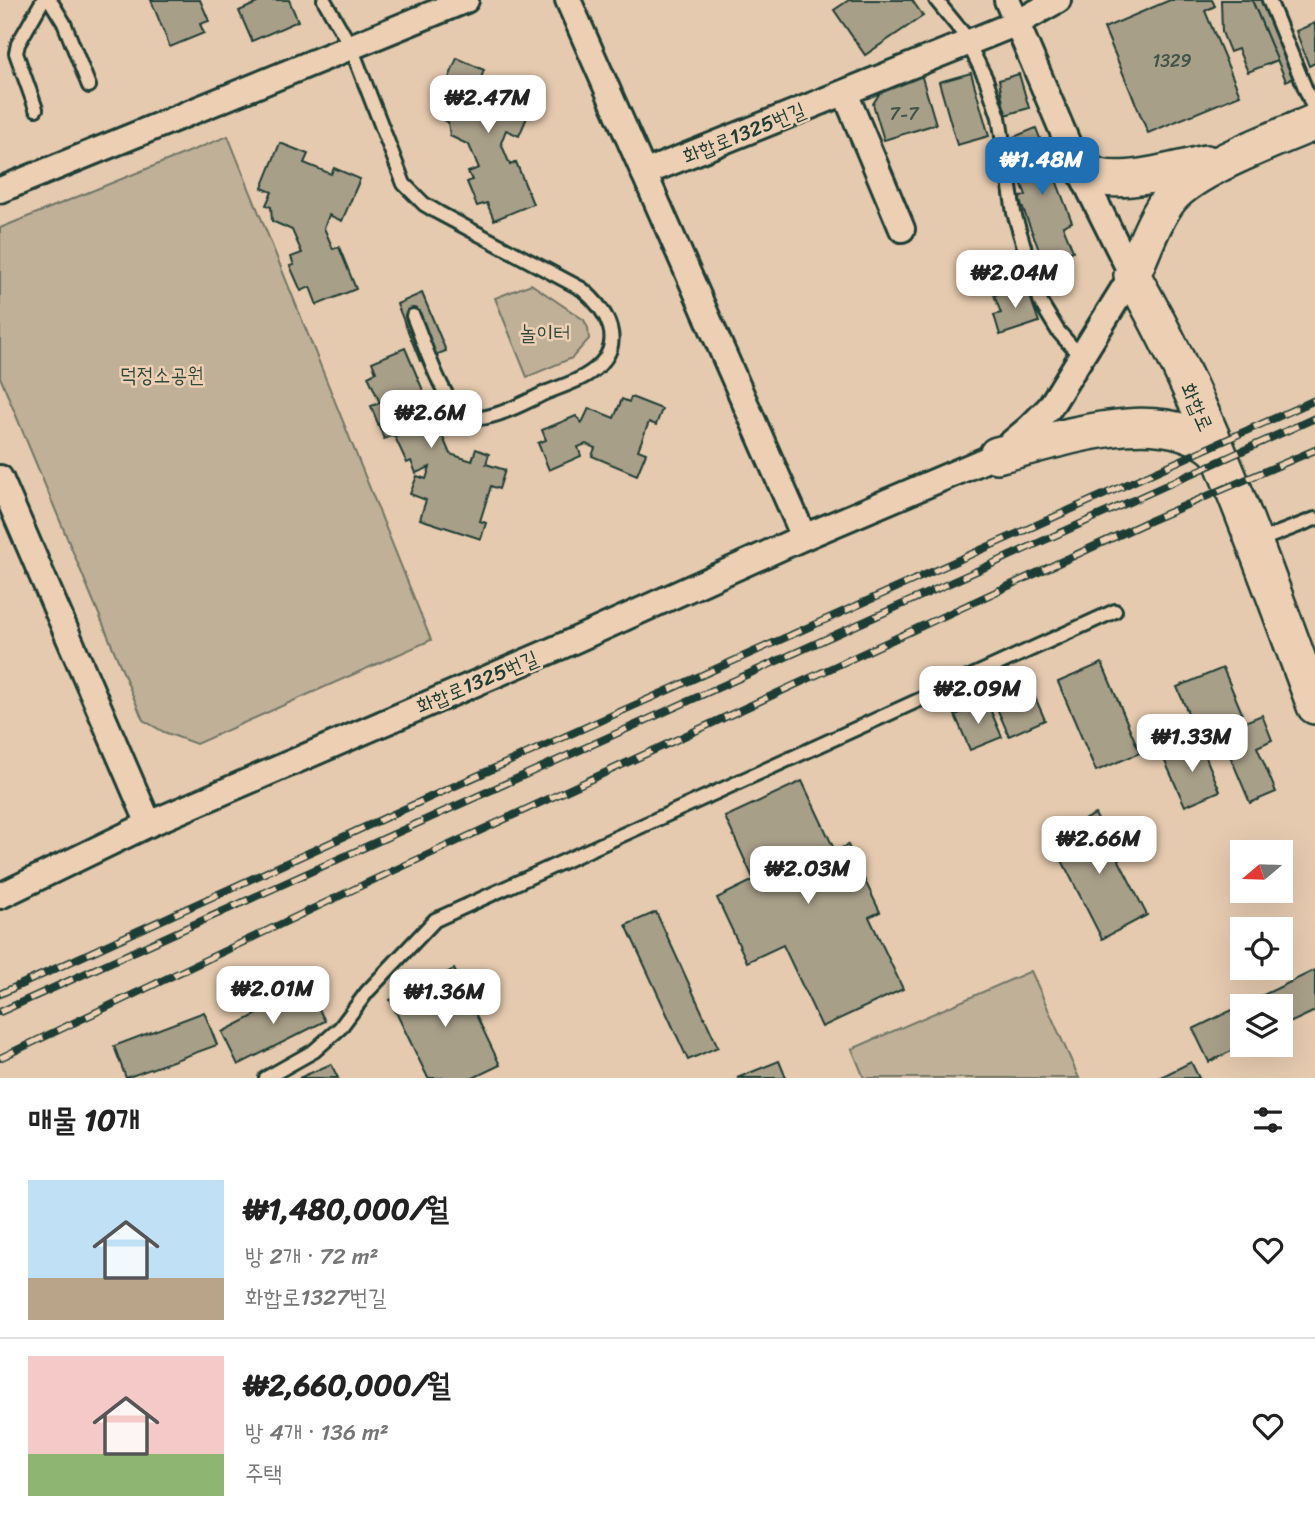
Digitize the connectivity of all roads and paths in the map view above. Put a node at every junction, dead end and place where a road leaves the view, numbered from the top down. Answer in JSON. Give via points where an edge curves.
{"nodes":[{"id":1,"x":43,"y":0,"type":"edge"},
{"id":2,"x":50,"y":0,"type":"edge"},
{"id":3,"x":324,"y":0,"type":"edge"},
{"id":4,"x":466,"y":0,"type":"edge"},
{"id":5,"x":568,"y":0,"type":"edge"},
{"id":6,"x":936,"y":0,"type":"edge"},
{"id":7,"x":1007,"y":0,"type":"edge"},
{"id":8,"x":1058,"y":0,"type":"edge"},
{"id":9,"x":1269,"y":0,"type":"edge"},
{"id":10,"x":1017,"y":23,"type":"junction"},
{"id":11,"x":968,"y":43,"type":"junction"},
{"id":12,"x":351,"y":47,"type":"junction"},
{"id":13,"x":89,"y":86,"type":"dead end"},
{"id":14,"x":845,"y":93,"type":"junction"},
{"id":15,"x":36,"y":109,"type":"dead end"},
{"id":16,"x":1315,"y":112,"type":"edge"},
{"id":17,"x":1315,"y":122,"type":"edge"},
{"id":18,"x":1237,"y":157,"type":"junction"},
{"id":19,"x":1076,"y":163,"type":"junction"},
{"id":20,"x":644,"y":173,"type":"junction"},
{"id":21,"x":0,"y":190,"type":"edge"},
{"id":22,"x":902,"y":229,"type":"dead end"},
{"id":23,"x":1132,"y":275,"type":"junction"},
{"id":24,"x":413,"y":316,"type":"dead end"},
{"id":25,"x":1081,"y":357,"type":"junction"},
{"id":26,"x":1217,"y":451,"type":"junction"},
{"id":27,"x":997,"y":455,"type":"junction"},
{"id":28,"x":0,"y":478,"type":"edge"},
{"id":29,"x":1315,"y":519,"type":"edge"},
{"id":30,"x":804,"y":537,"type":"junction"},
{"id":31,"x":1254,"y":543,"type":"junction"},
{"id":32,"x":1115,"y":611,"type":"dead end"},
{"id":33,"x":1315,"y":706,"type":"edge"},
{"id":34,"x":149,"y":824,"type":"junction"},
{"id":35,"x":0,"y":896,"type":"edge"},
{"id":36,"x":266,"y":1078,"type":"edge"}],
"edges":[{"from":1,"to":15,"type":"lane","via":[[16,53]]},
{"from":2,"to":13,"type":"lane"},
{"from":3,"to":12,"type":"lane"},
{"from":4,"to":12,"type":"street"},
{"from":5,"to":20,"type":"street"},
{"from":6,"to":11,"type":"lane"},
{"from":7,"to":10,"type":"street","name":"화합로"},
{"from":8,"to":10,"type":"street","name":"화합로1325번길"},
{"from":9,"to":16,"type":"lane"},
{"from":10,"to":11,"type":"street","name":"화합로1325번길"},
{"from":10,"to":19,"type":"street","name":"화합로"},
{"from":11,"to":14,"type":"street","name":"화합로1325번길"},
{"from":11,"to":25,"type":"lane","via":[[999,117],[1014,213],[1041,303]]},
{"from":12,"to":21,"type":"street"},
{"from":12,"to":24,"type":"lane","via":[[411,193],[439,214],[582,289],[606,315],[612,341],[606,358],[585,377],[492,416],[473,418],[449,401]]},
{"from":14,"to":20,"type":"street","name":"화합로1325번길"},
{"from":14,"to":22,"type":"street"},
{"from":17,"to":18,"type":"main road"},
{"from":18,"to":19,"type":"main road","via":[[1115,179],[1097,177]]},
{"from":18,"to":23,"type":"main road","via":[[1186,183],[1169,199]]},
{"from":19,"to":23,"type":"street","name":"화합로"},
{"from":20,"to":30,"type":"street"},
{"from":23,"to":25,"type":"street","name":"화합로1325번길"},
{"from":23,"to":26,"type":"main road","name":"화합로"},
{"from":25,"to":27,"type":"street","name":"화합로1325번길","via":[[1049,407]]},
{"from":26,"to":27,"type":"main road","via":[[1194,436],[1147,425],[1104,430]]},
{"from":26,"to":31,"type":"main road","name":"화합로"},
{"from":27,"to":30,"type":"street","name":"화합로1325번길"},
{"from":28,"to":34,"type":"street"},
{"from":29,"to":31,"type":"lane"},
{"from":30,"to":34,"type":"street","name":"화합로1325번길"},
{"from":31,"to":33,"type":"main road","name":"화합로"},
{"from":32,"to":36,"type":"lane","via":[[435,920],[340,1028],[314,1051]]},
{"from":34,"to":35,"type":"street","name":"화합로1325번길"}]}
